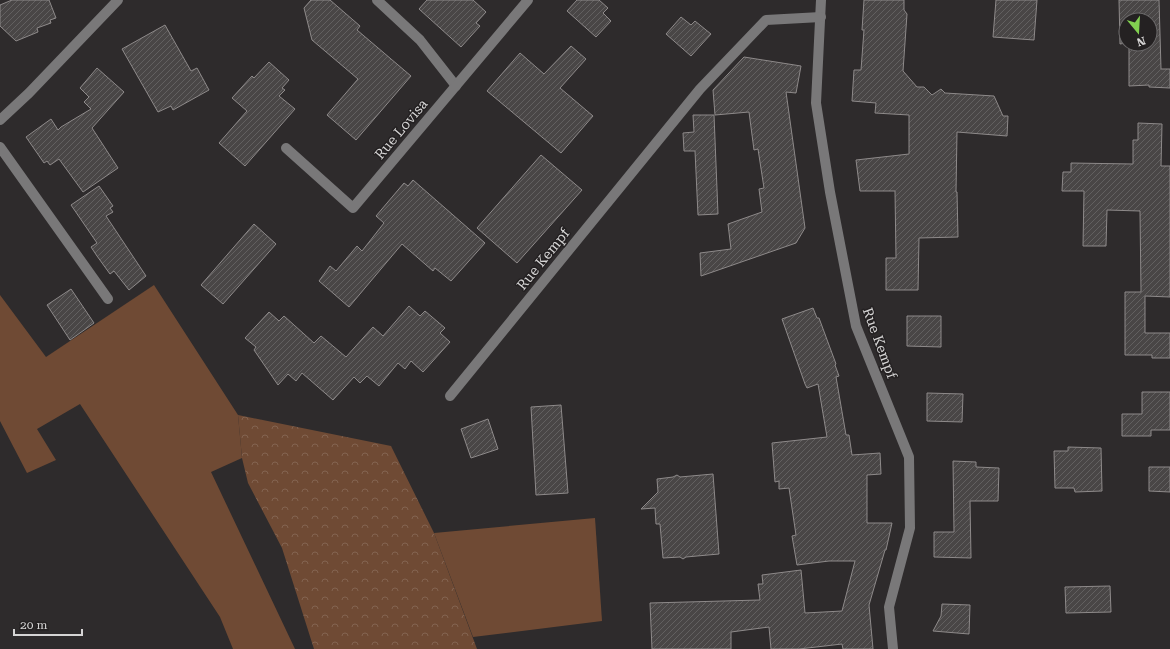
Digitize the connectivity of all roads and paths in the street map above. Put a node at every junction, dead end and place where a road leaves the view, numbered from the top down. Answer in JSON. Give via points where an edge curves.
{"nodes":[{"id":1,"x":118,"y":0,"type":"edge"},
{"id":2,"x":377,"y":0,"type":"edge"},
{"id":3,"x":528,"y":0,"type":"edge"},
{"id":4,"x":822,"y":0,"type":"edge"},
{"id":5,"x":820,"y":17,"type":"junction"},
{"id":6,"x":456,"y":86,"type":"junction"},
{"id":7,"x":0,"y":120,"type":"edge"},
{"id":8,"x":0,"y":147,"type":"edge"},
{"id":9,"x":286,"y":148,"type":"dead end"},
{"id":10,"x":108,"y":300,"type":"dead end"},
{"id":11,"x":450,"y":396,"type":"dead end"},
{"id":12,"x":893,"y":649,"type":"edge"}],
"edges":[{"from":1,"to":7,"type":"street"},
{"from":2,"to":6,"type":"street","via":[[420,40]]},
{"from":3,"to":6,"type":"street","name":"Rue Lovisa"},
{"from":4,"to":5,"type":"street","name":"Rue Kempf"},
{"from":5,"to":11,"type":"street","name":"Rue Kempf","via":[[766,20],[700,89]]},
{"from":5,"to":12,"type":"street","name":"Rue Kempf","via":[[816,103],[856,326],[909,457],[910,528],[889,607]]},
{"from":6,"to":9,"type":"street","name":"Rue Lovisa","via":[[353,208]]},
{"from":8,"to":10,"type":"street"}]}
